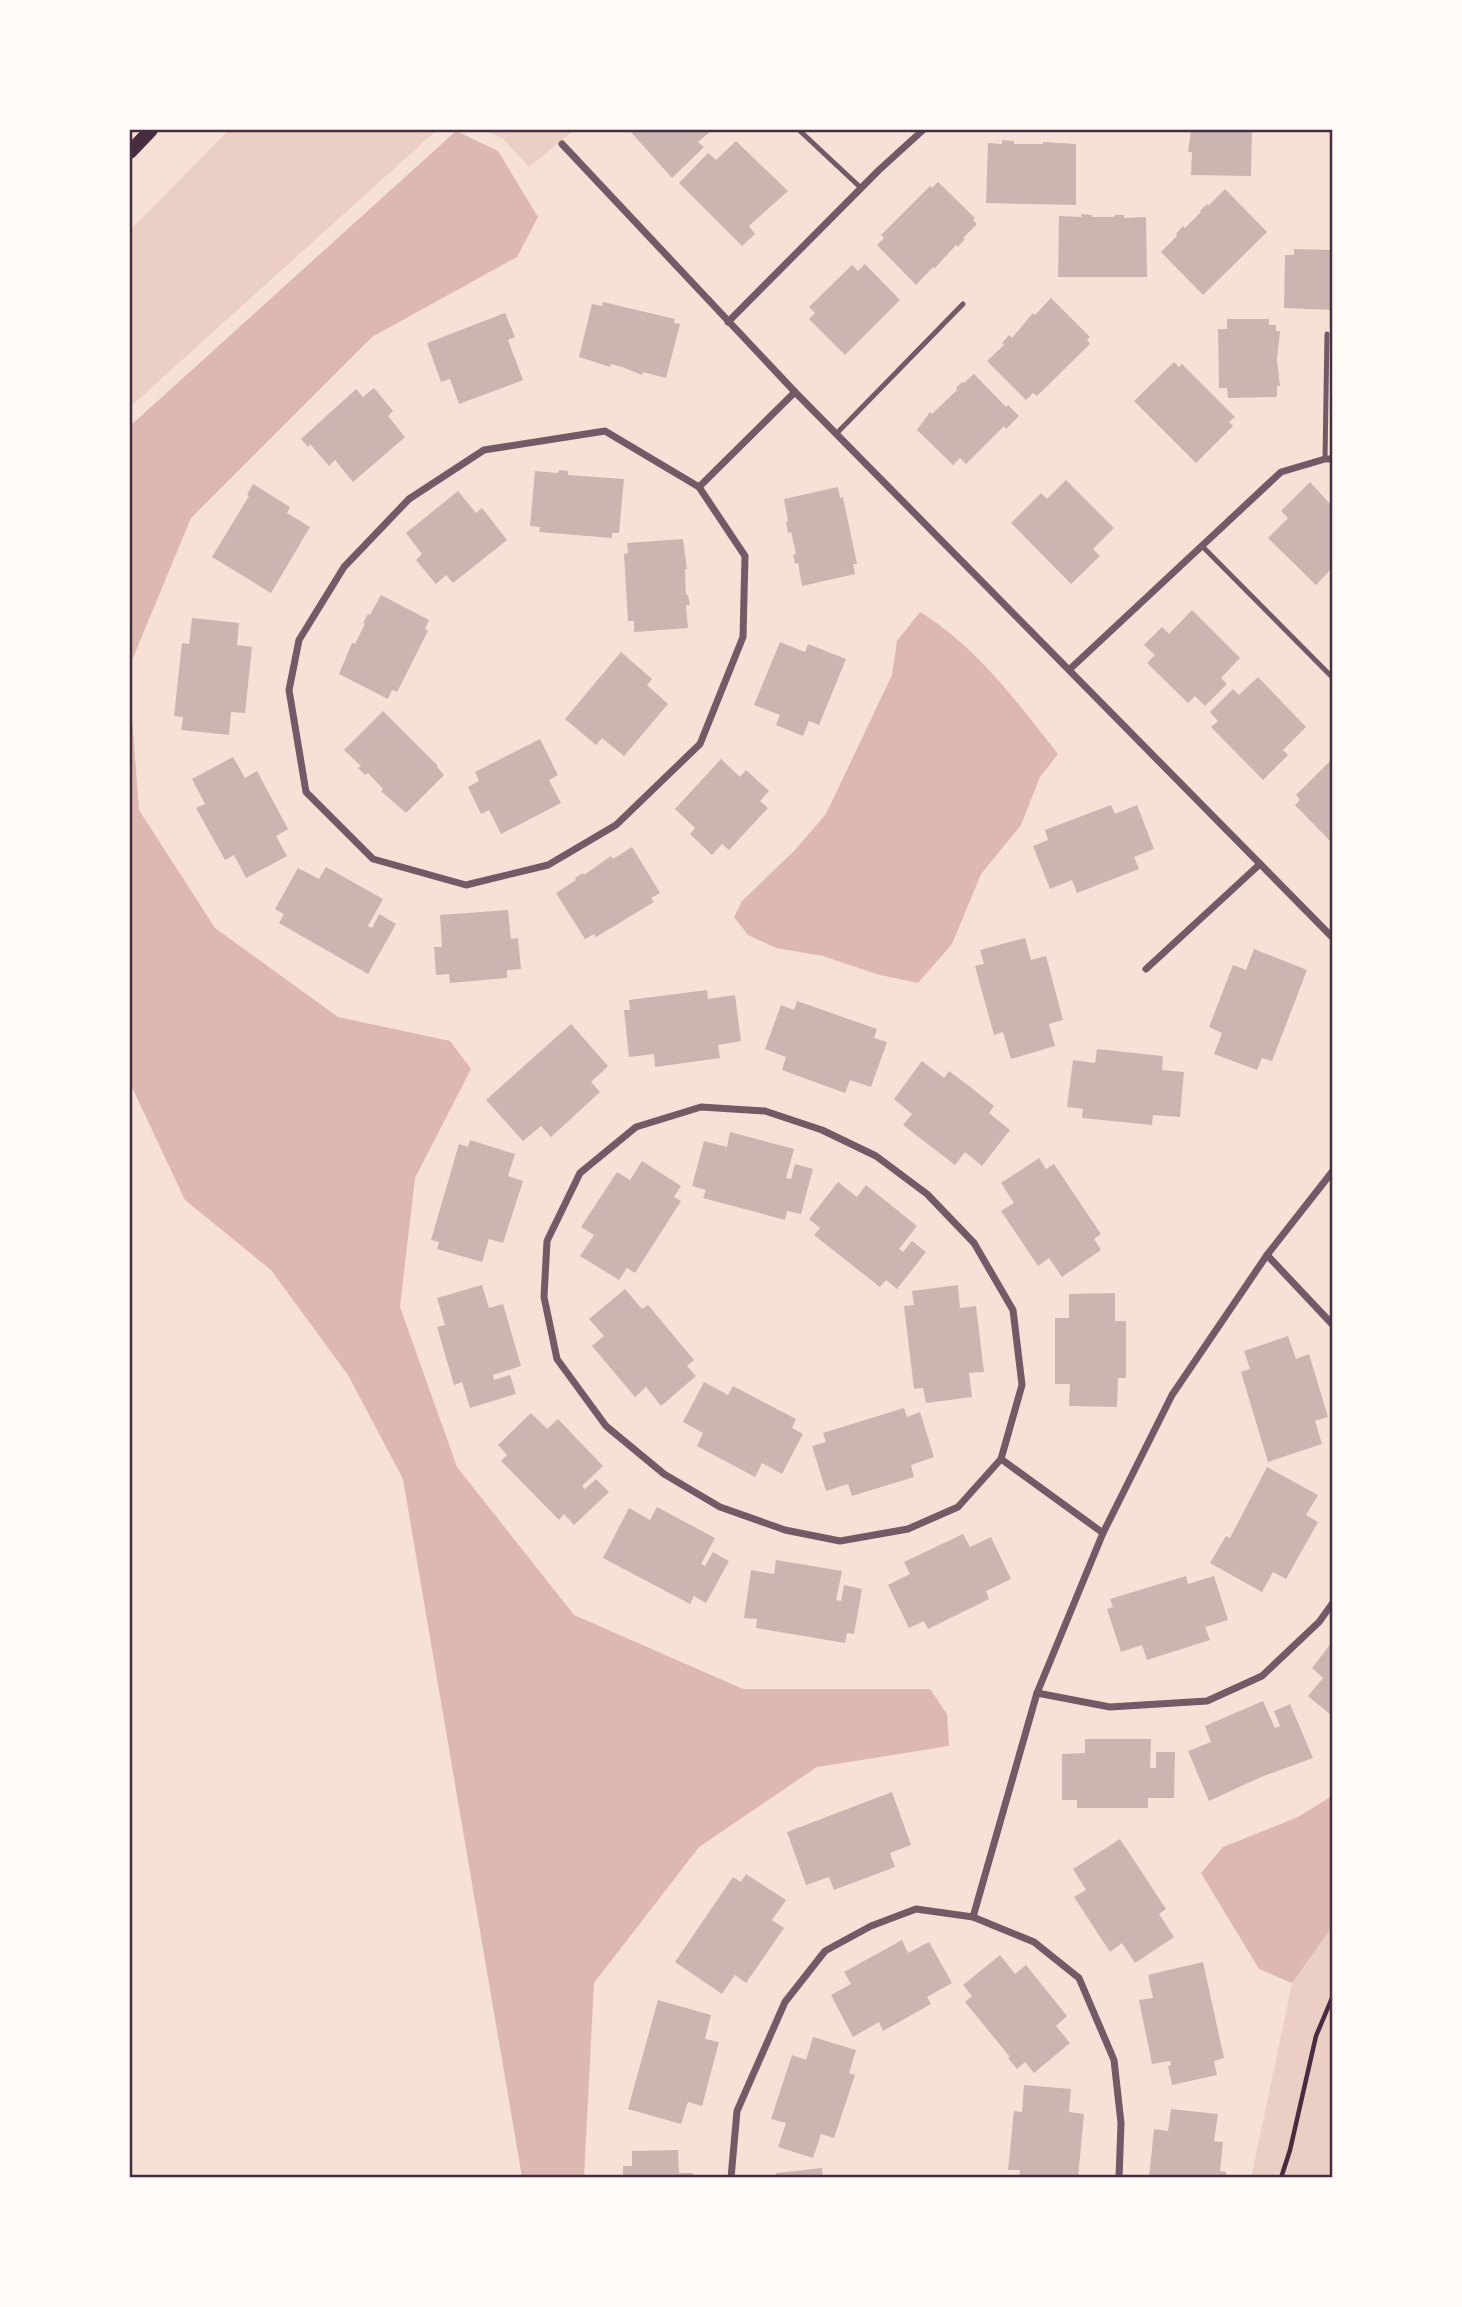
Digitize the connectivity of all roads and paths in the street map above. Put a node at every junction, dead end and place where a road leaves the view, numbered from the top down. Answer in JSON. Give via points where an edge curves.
{"nodes":[{"id":1,"x":151,"y":130,"type":"edge"},
{"id":2,"x":799,"y":130,"type":"edge"},
{"id":3,"x":923,"y":130,"type":"edge"},
{"id":4,"x":562,"y":144,"type":"dead end"},
{"id":5,"x":130,"y":152,"type":"edge"},
{"id":6,"x":860,"y":188,"type":"junction"},
{"id":7,"x":963,"y":304,"type":"dead end"},
{"id":8,"x":728,"y":322,"type":"junction"},
{"id":9,"x":1328,"y":334,"type":"dead end"},
{"id":10,"x":795,"y":392,"type":"junction"},
{"id":11,"x":836,"y":434,"type":"junction"},
{"id":12,"x":1329,"y":459,"type":"edge"},
{"id":13,"x":699,"y":487,"type":"junction"},
{"id":14,"x":1202,"y":546,"type":"junction"},
{"id":15,"x":1070,"y":669,"type":"junction"},
{"id":16,"x":1331,"y":677,"type":"dead end"},
{"id":17,"x":1260,"y":864,"type":"junction"},
{"id":18,"x":1332,"y":937,"type":"edge"},
{"id":19,"x":1146,"y":969,"type":"dead end"},
{"id":20,"x":1332,"y":1172,"type":"edge"},
{"id":21,"x":1267,"y":1255,"type":"junction"},
{"id":22,"x":1332,"y":1324,"type":"edge"},
{"id":23,"x":1001,"y":1459,"type":"junction"},
{"id":24,"x":1103,"y":1534,"type":"junction"},
{"id":25,"x":1332,"y":1604,"type":"edge"},
{"id":26,"x":1037,"y":1693,"type":"junction"},
{"id":27,"x":973,"y":1917,"type":"junction"},
{"id":28,"x":1332,"y":1998,"type":"edge"},
{"id":29,"x":731,"y":2178,"type":"edge"},
{"id":30,"x":1119,"y":2178,"type":"edge"},
{"id":31,"x":1281,"y":2178,"type":"edge"}],
"edges":[{"from":1,"to":5,"type":"main road"},
{"from":2,"to":6,"type":"lane"},
{"from":3,"to":6,"type":"street"},
{"from":4,"to":8,"type":"street"},
{"from":6,"to":8,"type":"street"},
{"from":7,"to":11,"type":"lane"},
{"from":8,"to":10,"type":"street"},
{"from":9,"to":12,"type":"lane"},
{"from":10,"to":11,"type":"street"},
{"from":10,"to":13,"type":"street"},
{"from":11,"to":15,"type":"street"},
{"from":12,"to":14,"type":"street","via":[[1281,472]]},
{"from":13,"to":13,"type":"street","via":[[605,431],[484,450],[409,499],[344,567],[299,640],[289,690],[306,792],[373,859],[466,885],[548,865],[616,825],[700,744],[743,637],[745,556]]},
{"from":14,"to":15,"type":"street"},
{"from":14,"to":16,"type":"lane"},
{"from":15,"to":17,"type":"street"},
{"from":17,"to":18,"type":"street"},
{"from":17,"to":19,"type":"street"},
{"from":20,"to":21,"type":"street"},
{"from":21,"to":22,"type":"street"},
{"from":21,"to":24,"type":"street","via":[[1172,1395]]},
{"from":23,"to":23,"type":"street","via":[[958,1507],[908,1529],[840,1541],[785,1530],[720,1507],[663,1474],[606,1426],[557,1359],[544,1297],[547,1241],[580,1173],[636,1127],[701,1107],[765,1111],[822,1130],[876,1157],[927,1194],[974,1243],[1013,1310],[1022,1385]]},
{"from":23,"to":24,"type":"street"},
{"from":24,"to":26,"type":"street"},
{"from":25,"to":26,"type":"street","via":[[1262,1676],[1207,1701],[1110,1707]]},
{"from":26,"to":27,"type":"street"},
{"from":27,"to":29,"type":"street","via":[[916,1909],[824,1951],[785,2001],[737,2112]]},
{"from":27,"to":30,"type":"street","via":[[1034,1942],[1079,1978],[1114,2060],[1121,2123]]},
{"from":28,"to":31,"type":"path","via":[[1316,2036]]}]}
